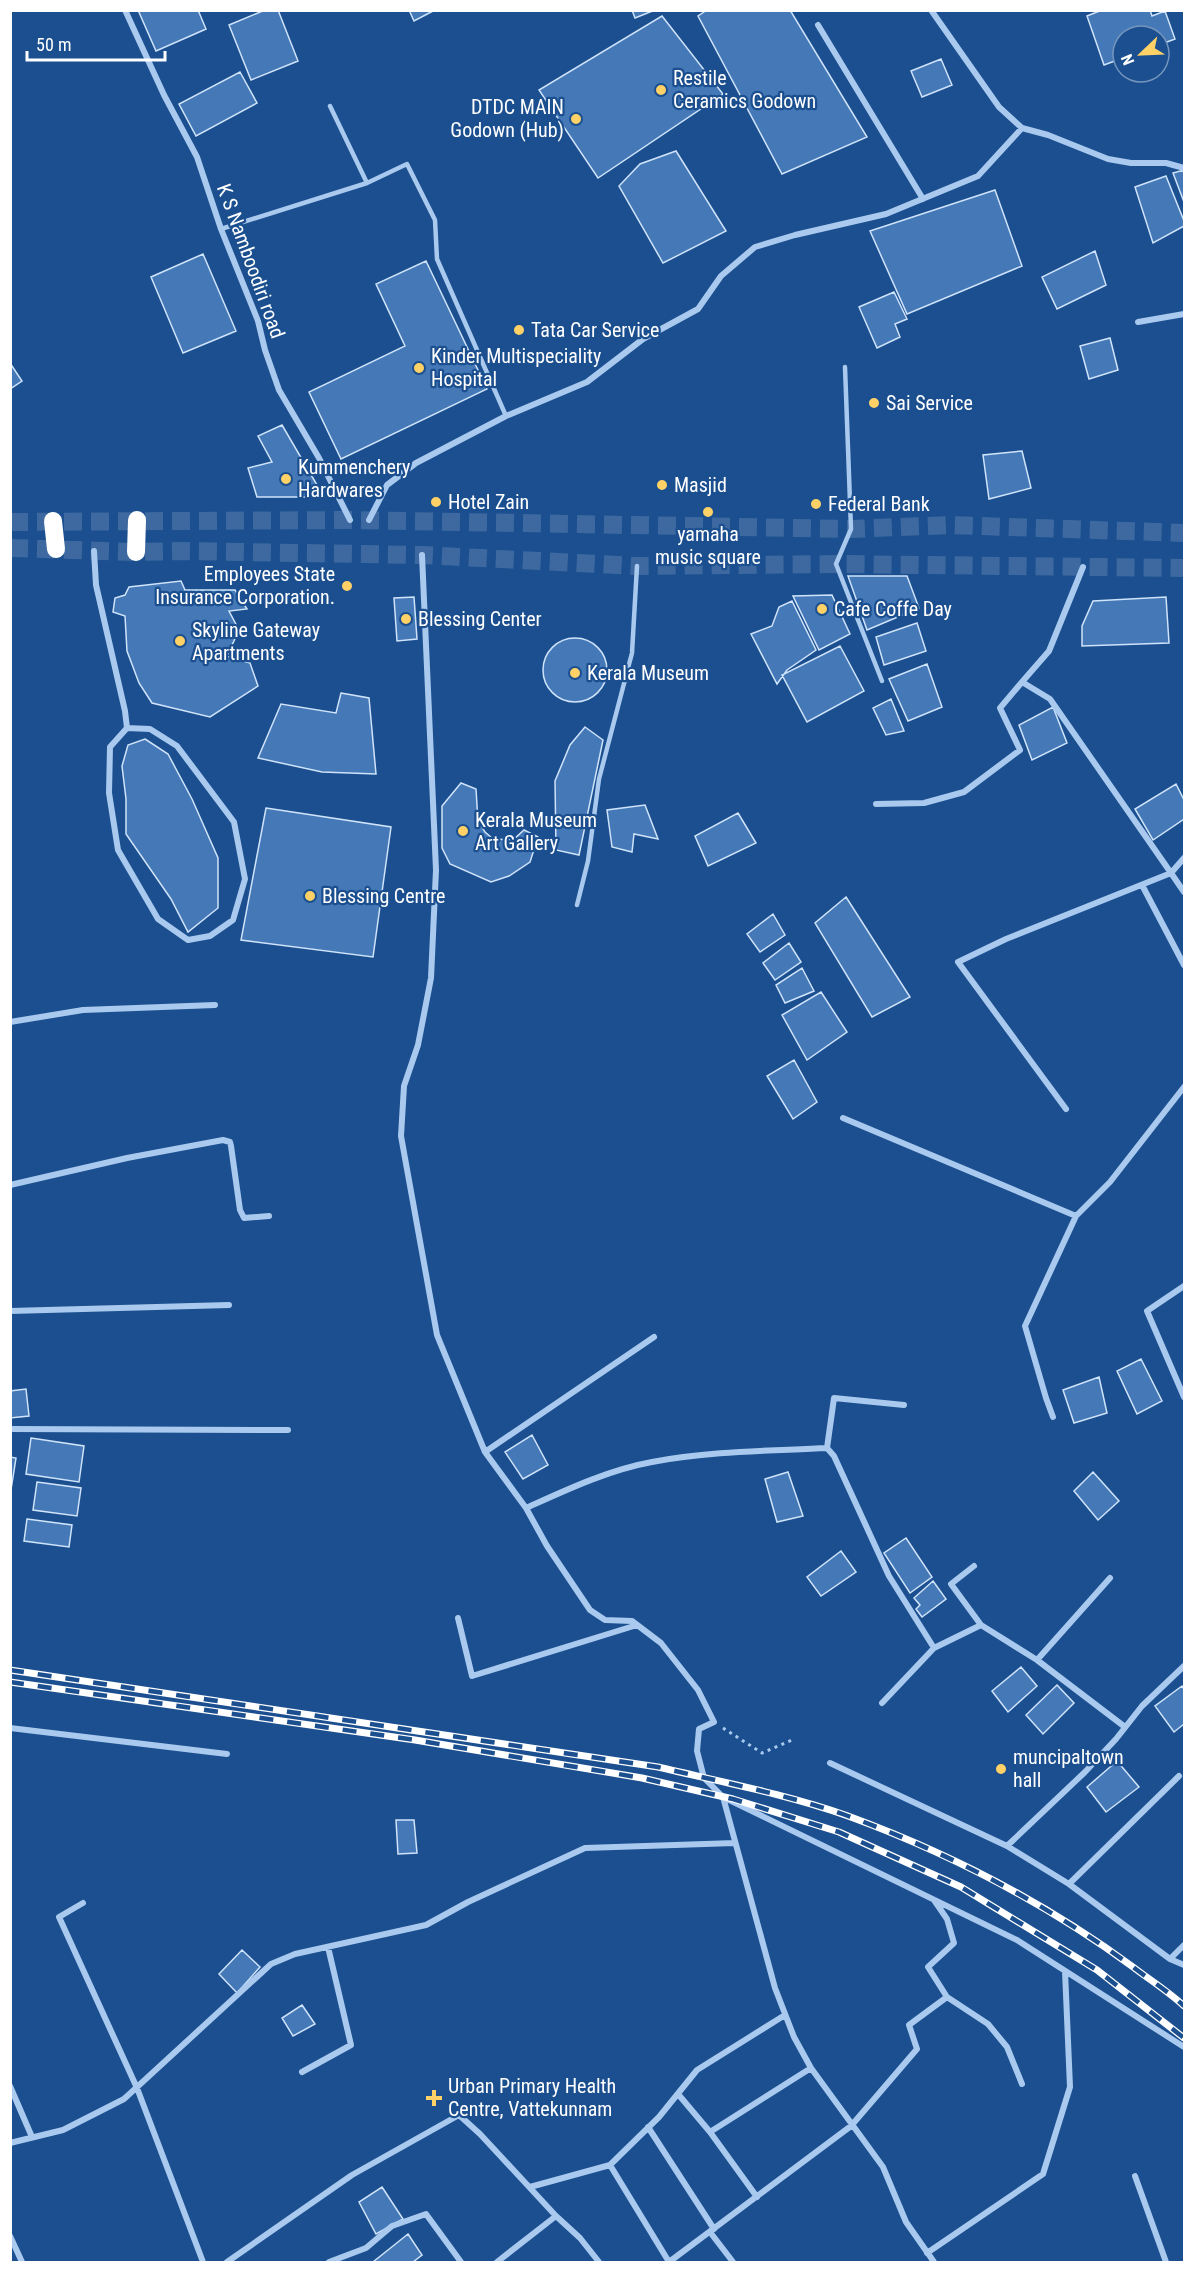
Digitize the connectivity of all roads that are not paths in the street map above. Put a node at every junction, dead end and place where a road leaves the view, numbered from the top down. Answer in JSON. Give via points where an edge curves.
{"nodes":[{"id":1,"x":125,"y":10,"type":"edge"},
{"id":2,"x":931,"y":10,"type":"edge"},
{"id":3,"x":818,"y":25,"type":"dead end"},
{"id":4,"x":330,"y":106,"type":"dead end"},
{"id":5,"x":1022,"y":128,"type":"junction"},
{"id":6,"x":1185,"y":168,"type":"edge"},
{"id":7,"x":367,"y":183,"type":"junction"},
{"id":8,"x":923,"y":199,"type":"junction"},
{"id":9,"x":221,"y":229,"type":"junction"},
{"id":10,"x":1185,"y":314,"type":"edge"},
{"id":11,"x":1138,"y":322,"type":"dead end"},
{"id":12,"x":845,"y":367,"type":"dead end"},
{"id":13,"x":506,"y":416,"type":"junction"},
{"id":14,"x":137,"y":520,"type":"dead end"},
{"id":15,"x":350,"y":520,"type":"dead end"},
{"id":16,"x":369,"y":520,"type":"dead end"},
{"id":17,"x":53,"y":521,"type":"dead end"},
{"id":18,"x":56,"y":549,"type":"dead end"},
{"id":19,"x":94,"y":550,"type":"dead end"},
{"id":20,"x":136,"y":552,"type":"dead end"},
{"id":21,"x":422,"y":555,"type":"dead end"},
{"id":22,"x":637,"y":566,"type":"dead end"},
{"id":23,"x":1083,"y":567,"type":"dead end"},
{"id":24,"x":882,"y":681,"type":"dead end"},
{"id":25,"x":1022,"y":682,"type":"junction"},
{"id":26,"x":127,"y":728,"type":"junction"},
{"id":27,"x":876,"y":804,"type":"dead end"},
{"id":28,"x":1185,"y":858,"type":"edge"},
{"id":29,"x":1172,"y":873,"type":"junction"},
{"id":30,"x":1142,"y":885,"type":"junction"},
{"id":31,"x":1185,"y":892,"type":"edge"},
{"id":32,"x":577,"y":905,"type":"dead end"},
{"id":33,"x":1185,"y":965,"type":"edge"},
{"id":34,"x":215,"y":1005,"type":"dead end"},
{"id":35,"x":10,"y":1023,"type":"edge"},
{"id":36,"x":1185,"y":1087,"type":"edge"},
{"id":37,"x":1066,"y":1109,"type":"dead end"},
{"id":38,"x":843,"y":1118,"type":"dead end"},
{"id":39,"x":10,"y":1185,"type":"edge"},
{"id":40,"x":269,"y":1216,"type":"dead end"},
{"id":41,"x":1076,"y":1216,"type":"junction"},
{"id":42,"x":1185,"y":1286,"type":"edge"},
{"id":43,"x":229,"y":1305,"type":"dead end"},
{"id":44,"x":10,"y":1311,"type":"edge"},
{"id":45,"x":654,"y":1337,"type":"dead end"},
{"id":46,"x":1185,"y":1397,"type":"edge"},
{"id":47,"x":904,"y":1405,"type":"dead end"},
{"id":48,"x":1053,"y":1417,"type":"dead end"},
{"id":49,"x":10,"y":1429,"type":"edge"},
{"id":50,"x":288,"y":1430,"type":"dead end"},
{"id":51,"x":827,"y":1448,"type":"junction"},
{"id":52,"x":485,"y":1452,"type":"junction"},
{"id":53,"x":526,"y":1508,"type":"junction"},
{"id":54,"x":974,"y":1566,"type":"dead end"},
{"id":55,"x":1110,"y":1578,"type":"dead end"},
{"id":56,"x":458,"y":1618,"type":"dead end"},
{"id":57,"x":637,"y":1625,"type":"junction"},
{"id":58,"x":981,"y":1625,"type":"junction"},
{"id":59,"x":934,"y":1647,"type":"junction"},
{"id":60,"x":1037,"y":1660,"type":"junction"},
{"id":61,"x":1185,"y":1666,"type":"edge"},
{"id":62,"x":882,"y":1703,"type":"dead end"},
{"id":63,"x":10,"y":1728,"type":"edge"},
{"id":64,"x":1125,"y":1728,"type":"junction"},
{"id":65,"x":227,"y":1754,"type":"dead end"},
{"id":66,"x":830,"y":1763,"type":"dead end"},
{"id":67,"x":1179,"y":1776,"type":"dead end"},
{"id":68,"x":723,"y":1797,"type":"junction"},
{"id":69,"x":735,"y":1843,"type":"junction"},
{"id":70,"x":1007,"y":1846,"type":"junction"},
{"id":71,"x":1069,"y":1884,"type":"junction"},
{"id":72,"x":934,"y":1900,"type":"junction"},
{"id":73,"x":83,"y":1903,"type":"dead end"},
{"id":74,"x":1185,"y":1945,"type":"edge"},
{"id":75,"x":328,"y":1947,"type":"junction"},
{"id":76,"x":1170,"y":1959,"type":"junction"},
{"id":77,"x":1185,"y":1965,"type":"edge"},
{"id":78,"x":1065,"y":1971,"type":"junction"},
{"id":79,"x":947,"y":1997,"type":"junction"},
{"id":80,"x":785,"y":2015,"type":"junction"},
{"id":81,"x":1185,"y":2047,"type":"edge"},
{"id":82,"x":811,"y":2068,"type":"junction"},
{"id":83,"x":302,"y":2072,"type":"dead end"},
{"id":84,"x":1022,"y":2084,"type":"dead end"},
{"id":85,"x":10,"y":2086,"type":"edge"},
{"id":86,"x":138,"y":2088,"type":"junction"},
{"id":87,"x":678,"y":2094,"type":"junction"},
{"id":88,"x":852,"y":2126,"type":"junction"},
{"id":89,"x":648,"y":2127,"type":"junction"},
{"id":90,"x":710,"y":2132,"type":"junction"},
{"id":91,"x":32,"y":2137,"type":"junction"},
{"id":92,"x":10,"y":2143,"type":"edge"},
{"id":93,"x":610,"y":2165,"type":"junction"},
{"id":94,"x":1135,"y":2175,"type":"dead end"},
{"id":95,"x":530,"y":2187,"type":"junction"},
{"id":96,"x":757,"y":2197,"type":"junction"},
{"id":97,"x":556,"y":2216,"type":"junction"},
{"id":98,"x":712,"y":2230,"type":"junction"},
{"id":99,"x":10,"y":2236,"type":"edge"},
{"id":100,"x":927,"y":2253,"type":"junction"},
{"id":101,"x":22,"y":2262,"type":"edge"},
{"id":102,"x":203,"y":2262,"type":"edge"},
{"id":103,"x":227,"y":2262,"type":"edge"},
{"id":104,"x":330,"y":2262,"type":"edge"},
{"id":105,"x":461,"y":2262,"type":"edge"},
{"id":106,"x":497,"y":2262,"type":"edge"},
{"id":107,"x":599,"y":2262,"type":"edge"},
{"id":108,"x":669,"y":2262,"type":"edge"},
{"id":109,"x":733,"y":2262,"type":"edge"},
{"id":110,"x":934,"y":2262,"type":"edge"},
{"id":111,"x":1166,"y":2262,"type":"edge"}],
"edges":[{"from":1,"to":9,"type":"street","name":"K S Namboodiri road","via":[[197,157]]},
{"from":2,"to":5,"type":"street","via":[[999,107]]},
{"from":3,"to":8,"type":"street"},
{"from":4,"to":7,"type":"lane"},
{"from":5,"to":6,"type":"street","via":[[1108,159],[1166,162]]},
{"from":5,"to":8,"type":"street","via":[[978,176]]},
{"from":7,"to":9,"type":"lane"},
{"from":7,"to":13,"type":"lane","via":[[407,165],[414,176],[435,220],[437,259]]},
{"from":8,"to":13,"type":"street","via":[[886,214],[755,248],[721,276],[698,309],[643,339],[587,382]]},
{"from":9,"to":15,"type":"street","name":"K S Namboodiri road","via":[[258,321],[279,390]]},
{"from":10,"to":11,"type":"street"},
{"from":12,"to":24,"type":"lane","via":[[851,529],[836,564]]},
{"from":13,"to":16,"type":"street","via":[[409,468],[387,485]]},
{"from":14,"to":20,"type":"highway"},
{"from":17,"to":18,"type":"highway"},
{"from":19,"to":26,"type":"street","via":[[96,585]]},
{"from":21,"to":52,"type":"street","via":[[436,870],[431,978],[418,1045],[404,1086],[401,1136],[437,1335]]},
{"from":22,"to":32,"type":"lane","via":[[632,653],[599,780],[588,861]]},
{"from":23,"to":25,"type":"street","via":[[1049,651]]},
{"from":25,"to":27,"type":"street","via":[[1000,708],[1020,750],[964,792],[924,803]]},
{"from":25,"to":29,"type":"street","via":[[1050,699]]},
{"from":26,"to":26,"type":"street","via":[[110,747],[109,793],[118,850],[158,919],[188,940],[210,936],[233,920],[245,879],[234,822],[177,746],[150,729]]},
{"from":28,"to":29,"type":"street"},
{"from":29,"to":30,"type":"street"},
{"from":29,"to":31,"type":"street"},
{"from":30,"to":33,"type":"street"},
{"from":30,"to":37,"type":"street","via":[[958,962]]},
{"from":34,"to":35,"type":"street","via":[[83,1010]]},
{"from":36,"to":41,"type":"street","via":[[1110,1182]]},
{"from":38,"to":41,"type":"street"},
{"from":39,"to":40,"type":"street","via":[[223,1140],[230,1142],[244,1218]]},
{"from":41,"to":48,"type":"street","via":[[1025,1326]]},
{"from":42,"to":46,"type":"street","via":[[1147,1311]]},
{"from":43,"to":44,"type":"street"},
{"from":45,"to":52,"type":"street"},
{"from":47,"to":51,"type":"street","via":[[834,1398]]},
{"from":49,"to":50,"type":"street"},
{"from":51,"to":53,"type":"street","via":[[651,1462],[586,1482]]},
{"from":51,"to":59,"type":"street","via":[[889,1575]]},
{"from":52,"to":53,"type":"street"},
{"from":53,"to":57,"type":"street","via":[[546,1546],[590,1610],[605,1620]]},
{"from":54,"to":58,"type":"street","via":[[951,1584]]},
{"from":55,"to":60,"type":"street"},
{"from":56,"to":57,"type":"street","via":[[472,1676]]},
{"from":57,"to":68,"type":"street","via":[[661,1643],[698,1690],[714,1722],[699,1729],[697,1751],[704,1778]]},
{"from":58,"to":59,"type":"street"},
{"from":58,"to":60,"type":"street"},
{"from":59,"to":62,"type":"street"},
{"from":60,"to":64,"type":"street"},
{"from":61,"to":64,"type":"street","via":[[1142,1706]]},
{"from":63,"to":65,"type":"street"},
{"from":64,"to":70,"type":"street"},
{"from":66,"to":70,"type":"street"},
{"from":67,"to":71,"type":"street"},
{"from":68,"to":69,"type":"street"},
{"from":68,"to":72,"type":"street"},
{"from":69,"to":75,"type":"street","via":[[585,1848],[468,1902],[426,1926]]},
{"from":69,"to":80,"type":"street"},
{"from":70,"to":71,"type":"street"},
{"from":71,"to":76,"type":"street"},
{"from":72,"to":78,"type":"street","via":[[1017,1940]]},
{"from":72,"to":79,"type":"street","via":[[947,1919],[954,1943],[928,1967]]},
{"from":73,"to":86,"type":"street","via":[[59,1917]]},
{"from":74,"to":76,"type":"street"},
{"from":75,"to":83,"type":"street","via":[[351,2045]]},
{"from":75,"to":86,"type":"street","via":[[271,1964]]},
{"from":76,"to":77,"type":"street"},
{"from":78,"to":81,"type":"street"},
{"from":78,"to":100,"type":"street","via":[[1070,2086],[1043,2174]]},
{"from":79,"to":84,"type":"street","via":[[988,2024],[1007,2047]]},
{"from":79,"to":88,"type":"street","via":[[909,2025],[917,2049]]},
{"from":80,"to":82,"type":"street"},
{"from":80,"to":87,"type":"street","via":[[697,2070]]},
{"from":82,"to":88,"type":"street"},
{"from":82,"to":90,"type":"street"},
{"from":85,"to":91,"type":"street"},
{"from":86,"to":91,"type":"street","via":[[63,2130]]},
{"from":86,"to":102,"type":"street"},
{"from":87,"to":89,"type":"street"},
{"from":87,"to":90,"type":"street"},
{"from":88,"to":96,"type":"street"},
{"from":88,"to":100,"type":"street","via":[[883,2167],[906,2222]]},
{"from":89,"to":93,"type":"street"},
{"from":89,"to":98,"type":"street"},
{"from":90,"to":96,"type":"street"},
{"from":91,"to":92,"type":"street"},
{"from":93,"to":95,"type":"street"},
{"from":93,"to":108,"type":"street"},
{"from":94,"to":111,"type":"street"},
{"from":95,"to":97,"type":"street"},
{"from":95,"to":103,"type":"street","via":[[459,2115],[352,2175]]},
{"from":96,"to":98,"type":"street"},
{"from":97,"to":106,"type":"street"},
{"from":97,"to":107,"type":"street"},
{"from":98,"to":108,"type":"street"},
{"from":98,"to":109,"type":"street"},
{"from":99,"to":101,"type":"street"},
{"from":100,"to":110,"type":"street"},
{"from":104,"to":105,"type":"street","via":[[366,2248],[392,2226],[426,2214]]}]}
